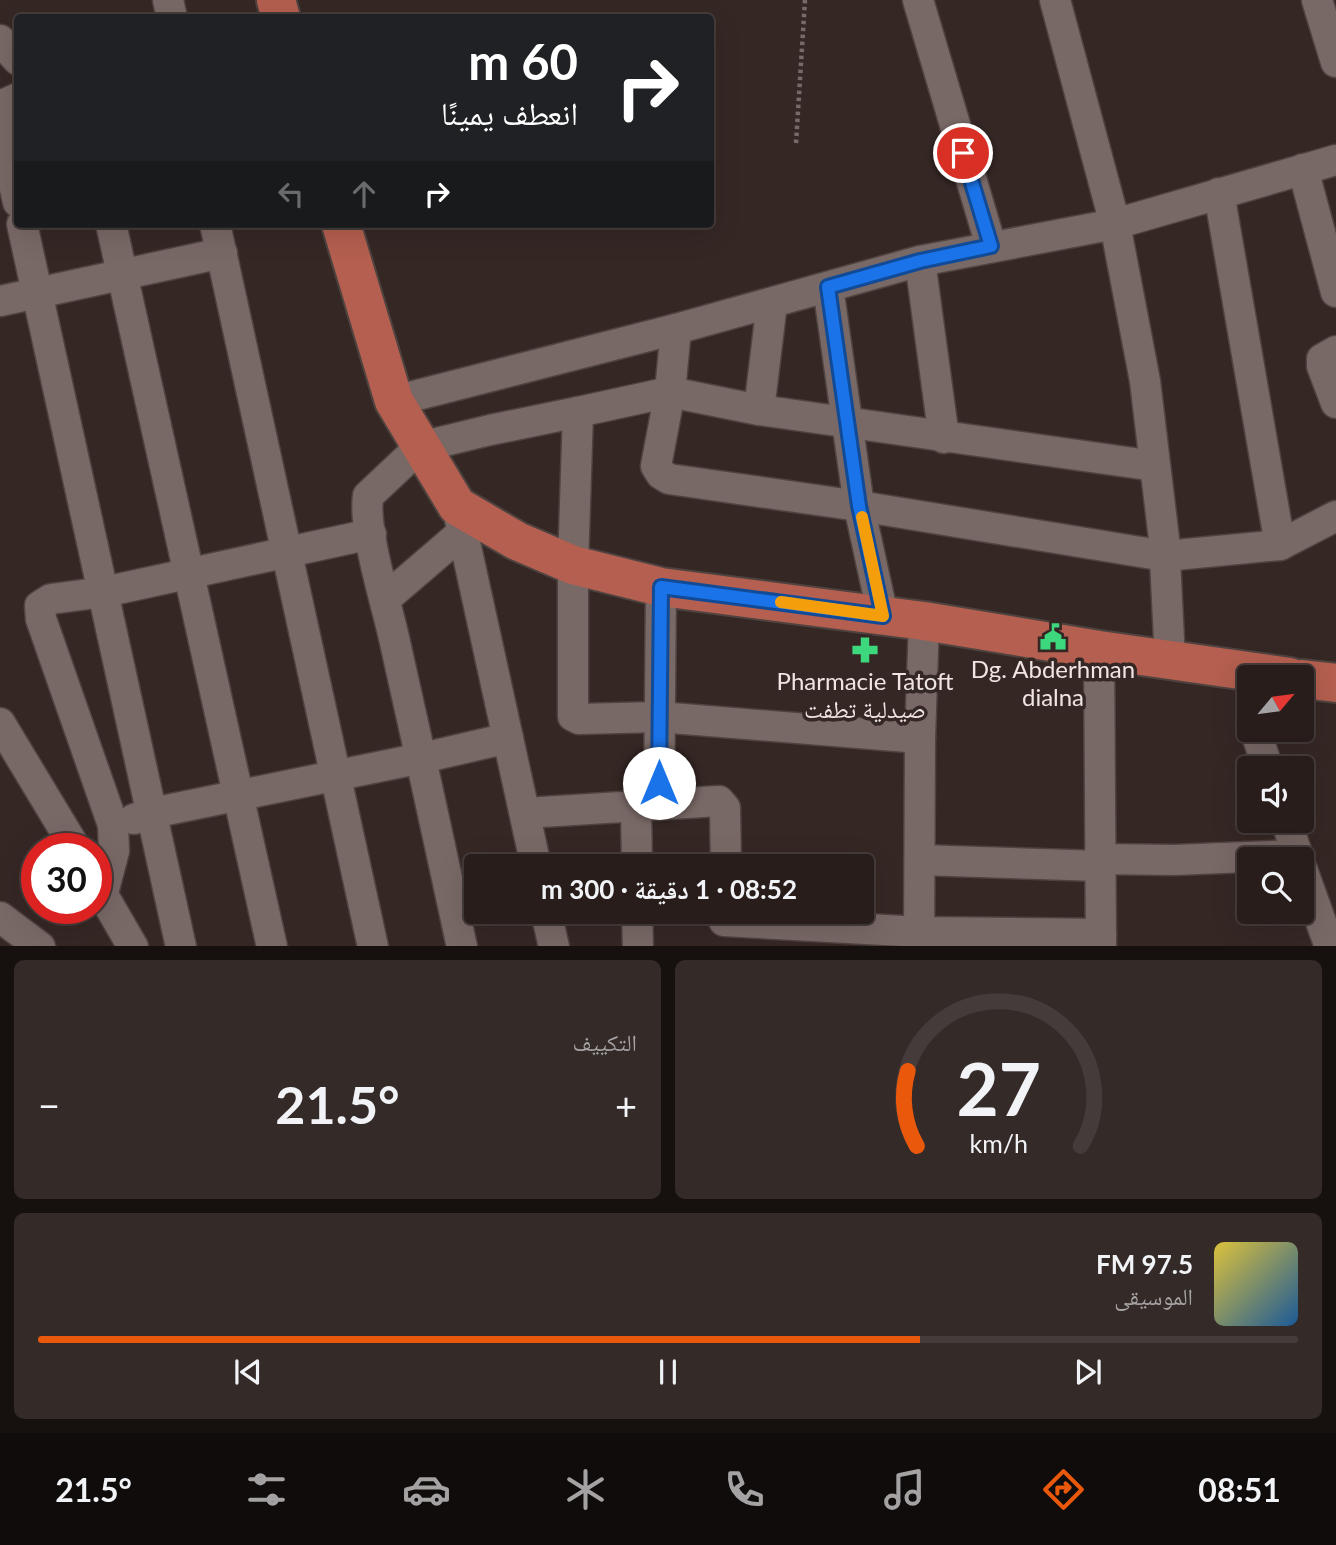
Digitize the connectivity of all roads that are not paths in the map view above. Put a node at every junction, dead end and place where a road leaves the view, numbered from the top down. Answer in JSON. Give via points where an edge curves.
{"nodes":[{"id":1,"x":918,"y":0,"type":"edge"},
{"id":2,"x":1055,"y":0,"type":"edge"},
{"id":3,"x":1317,"y":0,"type":"edge"},
{"id":4,"x":0,"y":40,"type":"edge"},
{"id":5,"x":14,"y":56,"type":"edge"},
{"id":6,"x":1336,"y":62,"type":"edge"},
{"id":7,"x":0,"y":122,"type":"edge"},
{"id":8,"x":1336,"y":160,"type":"edge"},
{"id":9,"x":1303,"y":169,"type":"junction"},
{"id":10,"x":14,"y":184,"type":"edge"},
{"id":11,"x":1219,"y":193,"type":"junction"},
{"id":12,"x":1115,"y":224,"type":"junction"},
{"id":13,"x":23,"y":228,"type":"edge"},
{"id":14,"x":112,"y":228,"type":"edge"},
{"id":15,"x":216,"y":228,"type":"edge"},
{"id":16,"x":342,"y":228,"type":"edge"},
{"id":17,"x":991,"y":246,"type":"junction"},
{"id":18,"x":222,"y":253,"type":"junction"},
{"id":19,"x":920,"y":261,"type":"junction"},
{"id":20,"x":122,"y":274,"type":"junction"},
{"id":21,"x":828,"y":287,"type":"junction"},
{"id":22,"x":1336,"y":292,"type":"edge"},
{"id":23,"x":37,"y":293,"type":"junction"},
{"id":24,"x":0,"y":301,"type":"edge"},
{"id":25,"x":772,"y":303,"type":"junction"},
{"id":26,"x":676,"y":329,"type":"junction"},
{"id":27,"x":1336,"y":351,"type":"edge"},
{"id":28,"x":670,"y":392,"type":"junction"},
{"id":29,"x":394,"y":401,"type":"junction"},
{"id":30,"x":1336,"y":403,"type":"edge"},
{"id":31,"x":759,"y":410,"type":"junction"},
{"id":32,"x":578,"y":412,"type":"junction"},
{"id":33,"x":846,"y":422,"type":"junction"},
{"id":34,"x":944,"y":438,"type":"junction"},
{"id":35,"x":420,"y":447,"type":"junction"},
{"id":36,"x":1155,"y":466,"type":"junction"},
{"id":37,"x":859,"y":506,"type":"junction"},
{"id":38,"x":1336,"y":516,"type":"edge"},
{"id":39,"x":460,"y":519,"type":"junction"},
{"id":40,"x":371,"y":534,"type":"junction"},
{"id":41,"x":1280,"y":545,"type":"junction"},
{"id":42,"x":285,"y":552,"type":"junction"},
{"id":43,"x":1166,"y":556,"type":"junction"},
{"id":44,"x":573,"y":565,"type":"junction"},
{"id":45,"x":189,"y":573,"type":"junction"},
{"id":46,"x":661,"y":587,"type":"junction"},
{"id":47,"x":104,"y":592,"type":"junction"},
{"id":48,"x":385,"y":598,"type":"junction"},
{"id":49,"x":883,"y":616,"type":"junction"},
{"id":50,"x":924,"y":621,"type":"junction"},
{"id":51,"x":1099,"y":650,"type":"junction"},
{"id":52,"x":1170,"y":660,"type":"junction"},
{"id":53,"x":1237,"y":679,"type":"edge"},
{"id":54,"x":1314,"y":680,"type":"edge"},
{"id":55,"x":1336,"y":683,"type":"edge"},
{"id":56,"x":659,"y":718,"type":"junction"},
{"id":57,"x":0,"y":723,"type":"edge"},
{"id":58,"x":920,"y":737,"type":"junction"},
{"id":59,"x":508,"y":738,"type":"junction"},
{"id":60,"x":422,"y":758,"type":"junction"},
{"id":61,"x":335,"y":776,"type":"junction"},
{"id":62,"x":239,"y":796,"type":"junction"},
{"id":63,"x":648,"y":806,"type":"junction"},
{"id":64,"x":152,"y":813,"type":"junction"},
{"id":65,"x":524,"y":813,"type":"junction"},
{"id":66,"x":113,"y":825,"type":"junction"},
{"id":67,"x":66,"y":833,"type":"edge"},
{"id":68,"x":533,"y":854,"type":"edge"},
{"id":69,"x":639,"y":854,"type":"edge"},
{"id":70,"x":726,"y":854,"type":"edge"},
{"id":71,"x":112,"y":855,"type":"edge"},
{"id":72,"x":920,"y":860,"type":"junction"},
{"id":73,"x":1237,"y":861,"type":"edge"},
{"id":74,"x":1100,"y":862,"type":"junction"},
{"id":75,"x":1314,"y":903,"type":"edge"},
{"id":76,"x":112,"y":911,"type":"edge"},
{"id":77,"x":0,"y":917,"type":"edge"},
{"id":78,"x":549,"y":924,"type":"edge"},
{"id":79,"x":637,"y":924,"type":"edge"},
{"id":80,"x":724,"y":926,"type":"edge"},
{"id":81,"x":920,"y":939,"type":"edge"},
{"id":82,"x":1101,"y":940,"type":"edge"},
{"id":83,"x":39,"y":946,"type":"edge"},
{"id":84,"x":132,"y":946,"type":"edge"},
{"id":85,"x":181,"y":946,"type":"edge"},
{"id":86,"x":272,"y":946,"type":"edge"},
{"id":87,"x":373,"y":946,"type":"edge"},
{"id":88,"x":461,"y":946,"type":"edge"},
{"id":89,"x":554,"y":946,"type":"edge"},
{"id":90,"x":638,"y":946,"type":"edge"},
{"id":91,"x":1330,"y":946,"type":"edge"}],
"edges":[{"from":1,"to":17,"type":"street"},
{"from":2,"to":12,"type":"street"},
{"from":3,"to":6,"type":"street"},
{"from":4,"to":5,"type":"street"},
{"from":7,"to":10,"type":"street"},
{"from":8,"to":9,"type":"street"},
{"from":9,"to":11,"type":"street"},
{"from":9,"to":22,"type":"street"},
{"from":11,"to":12,"type":"street"},
{"from":11,"to":41,"type":"street"},
{"from":12,"to":17,"type":"street"},
{"from":12,"to":36,"type":"street","via":[[1145,381]]},
{"from":13,"to":23,"type":"street"},
{"from":14,"to":20,"type":"street"},
{"from":15,"to":18,"type":"street"},
{"from":16,"to":29,"type":"main road"},
{"from":17,"to":19,"type":"street"},
{"from":18,"to":20,"type":"street"},
{"from":18,"to":42,"type":"street"},
{"from":19,"to":21,"type":"street"},
{"from":19,"to":34,"type":"street"},
{"from":20,"to":23,"type":"street"},
{"from":20,"to":45,"type":"street"},
{"from":21,"to":25,"type":"street"},
{"from":21,"to":33,"type":"street"},
{"from":23,"to":24,"type":"street"},
{"from":23,"to":47,"type":"street"},
{"from":25,"to":26,"type":"street"},
{"from":25,"to":31,"type":"street"},
{"from":26,"to":28,"type":"street"},
{"from":26,"to":29,"type":"street"},
{"from":27,"to":30,"type":"street","via":[[1322,359]]},
{"from":28,"to":31,"type":"street"},
{"from":28,"to":32,"type":"street"},
{"from":28,"to":37,"type":"street","via":[[656,466],[669,479]]},
{"from":29,"to":35,"type":"main road"},
{"from":31,"to":33,"type":"street"},
{"from":32,"to":35,"type":"street"},
{"from":32,"to":44,"type":"street"},
{"from":33,"to":34,"type":"street"},
{"from":33,"to":37,"type":"street"},
{"from":34,"to":36,"type":"street"},
{"from":35,"to":39,"type":"main road"},
{"from":35,"to":40,"type":"street","via":[[368,496]]},
{"from":36,"to":43,"type":"street"},
{"from":37,"to":43,"type":"street"},
{"from":37,"to":49,"type":"street"},
{"from":38,"to":41,"type":"street"},
{"from":39,"to":44,"type":"main road"},
{"from":39,"to":48,"type":"street"},
{"from":39,"to":59,"type":"street"},
{"from":40,"to":42,"type":"street"},
{"from":40,"to":48,"type":"street"},
{"from":41,"to":43,"type":"street"},
{"from":42,"to":45,"type":"street"},
{"from":42,"to":61,"type":"street"},
{"from":43,"to":52,"type":"street"},
{"from":44,"to":46,"type":"main road"},
{"from":44,"to":56,"type":"street","via":[[573,716]]},
{"from":45,"to":47,"type":"street"},
{"from":45,"to":62,"type":"street"},
{"from":46,"to":49,"type":"main road"},
{"from":46,"to":56,"type":"street"},
{"from":47,"to":64,"type":"street"},
{"from":47,"to":66,"type":"street","via":[[51,599],[40,606],[40,612]]},
{"from":48,"to":60,"type":"street"},
{"from":49,"to":50,"type":"main road"},
{"from":50,"to":51,"type":"main road"},
{"from":50,"to":58,"type":"street"},
{"from":51,"to":52,"type":"main road"},
{"from":51,"to":74,"type":"street"},
{"from":52,"to":53,"type":"main road"},
{"from":54,"to":55,"type":"main road"},
{"from":56,"to":58,"type":"street"},
{"from":56,"to":63,"type":"street"},
{"from":57,"to":67,"type":"street"},
{"from":58,"to":72,"type":"street"},
{"from":59,"to":60,"type":"street"},
{"from":59,"to":65,"type":"street"},
{"from":60,"to":61,"type":"street"},
{"from":60,"to":88,"type":"street"},
{"from":61,"to":62,"type":"street"},
{"from":61,"to":87,"type":"street"},
{"from":62,"to":64,"type":"street"},
{"from":62,"to":86,"type":"street"},
{"from":63,"to":65,"type":"street"},
{"from":63,"to":69,"type":"street"},
{"from":63,"to":70,"type":"street","via":[[722,803]]},
{"from":64,"to":66,"type":"street"},
{"from":64,"to":85,"type":"street"},
{"from":65,"to":68,"type":"street"},
{"from":66,"to":71,"type":"street"},
{"from":72,"to":74,"type":"street"},
{"from":72,"to":81,"type":"street"},
{"from":73,"to":74,"type":"street"},
{"from":74,"to":82,"type":"street"},
{"from":75,"to":91,"type":"street"},
{"from":76,"to":84,"type":"street"},
{"from":77,"to":83,"type":"street"},
{"from":78,"to":89,"type":"street"},
{"from":79,"to":90,"type":"street"},
{"from":80,"to":81,"type":"street"},
{"from":81,"to":82,"type":"street"}]}
